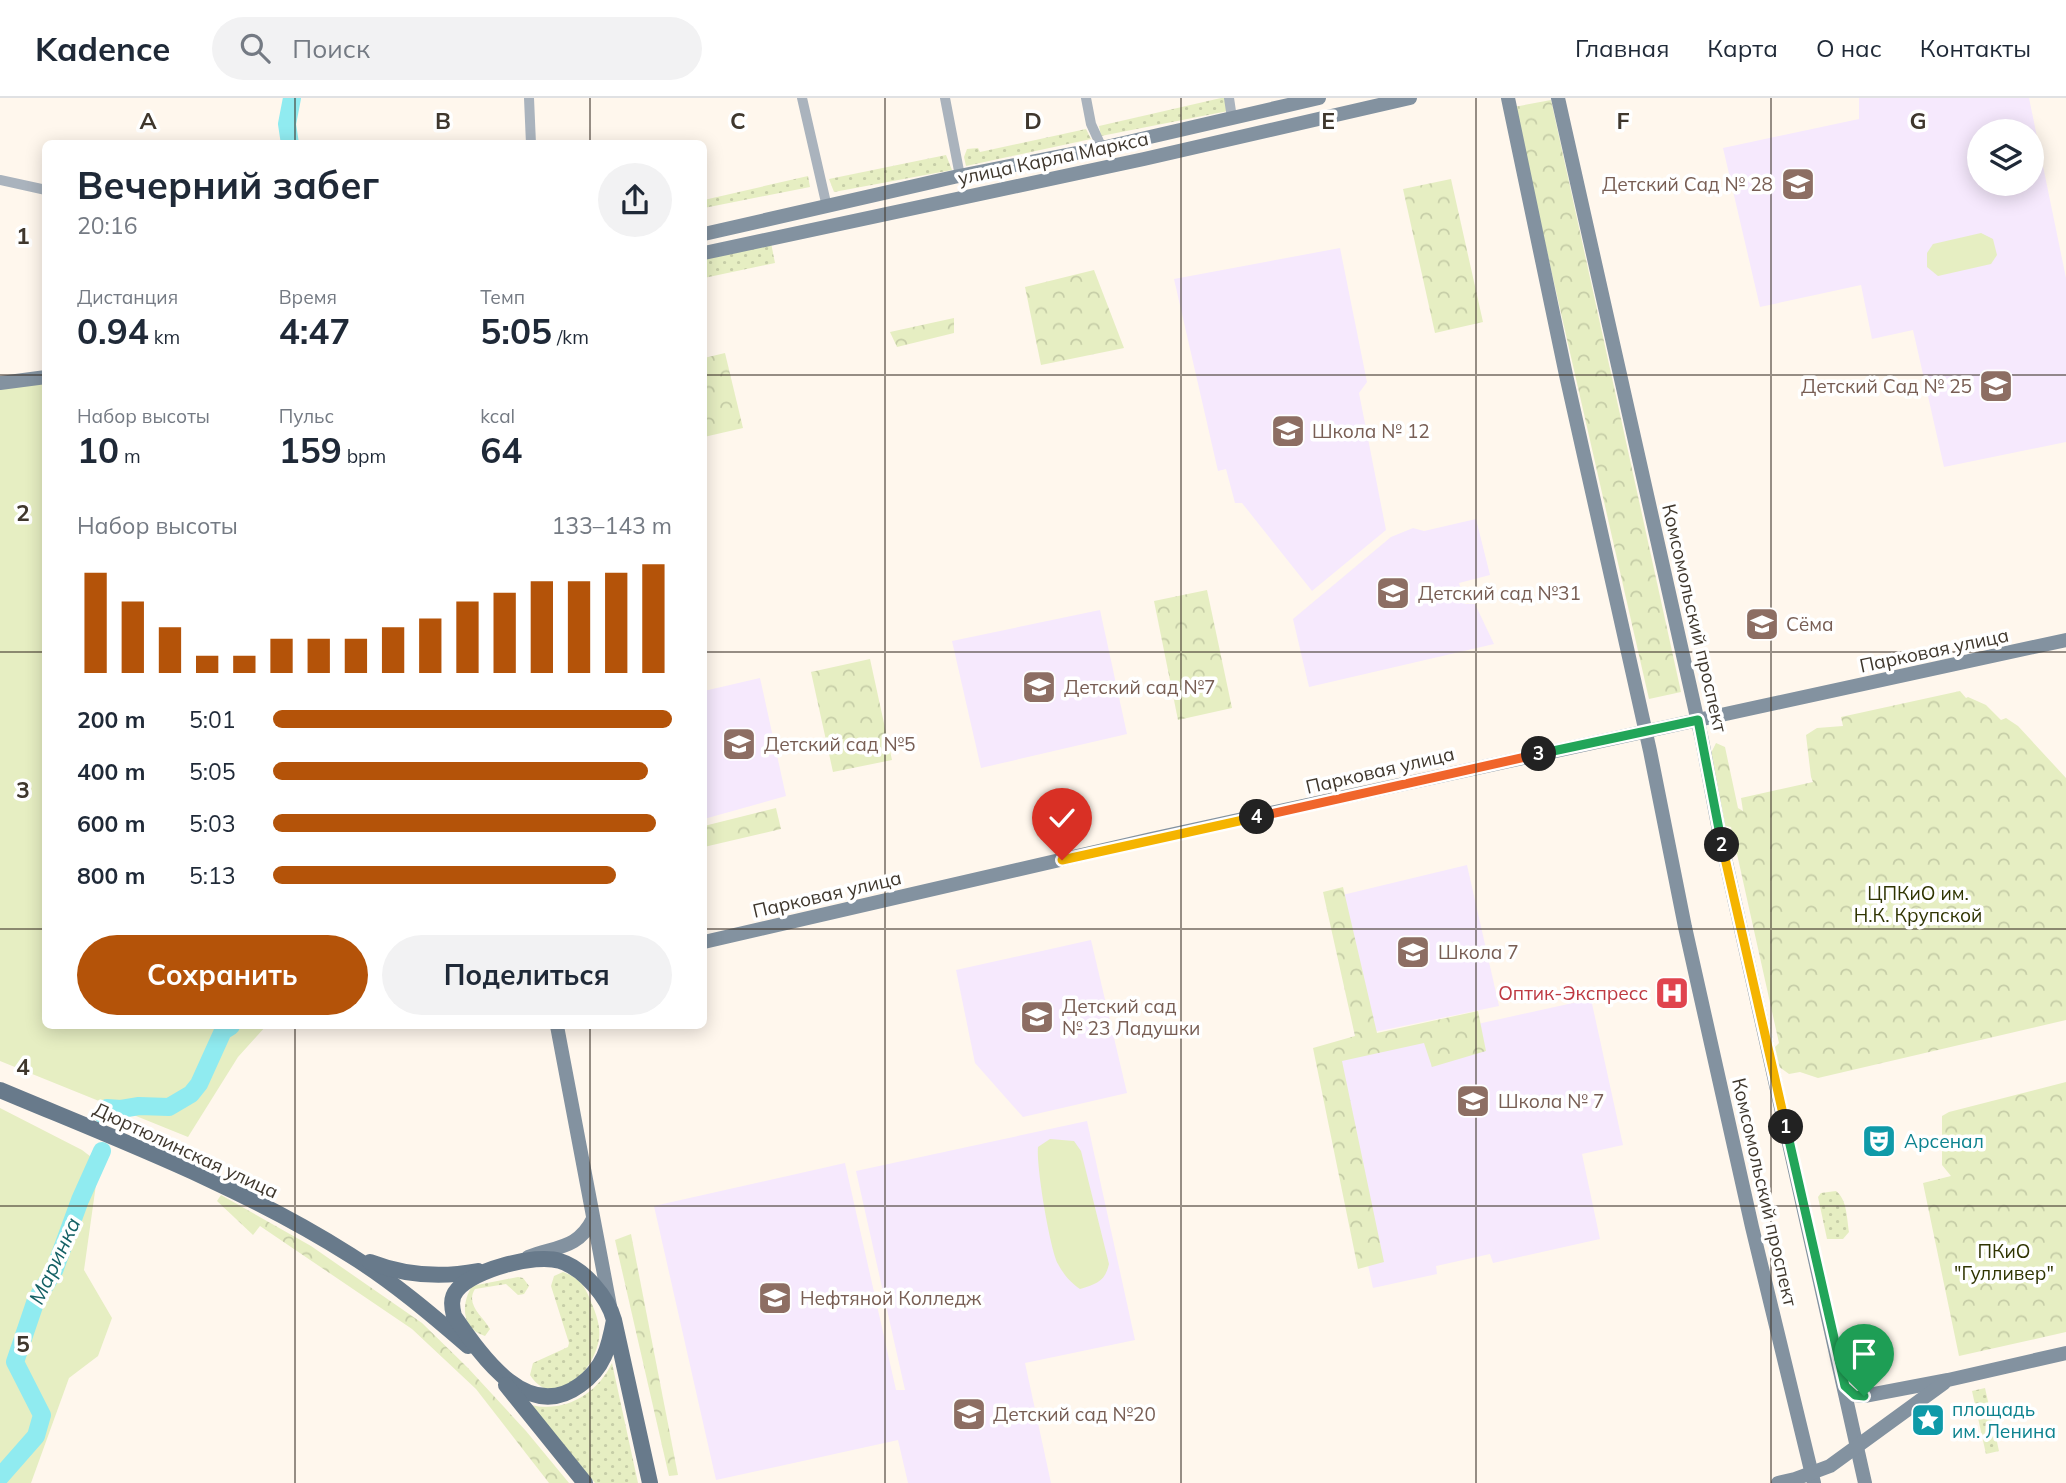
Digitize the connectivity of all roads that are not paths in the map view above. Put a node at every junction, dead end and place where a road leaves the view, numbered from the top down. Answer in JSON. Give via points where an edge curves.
{"nodes":[{"id":1,"x":529,"y":98,"type":"edge"},
{"id":2,"x":802,"y":98,"type":"edge"},
{"id":3,"x":945,"y":98,"type":"edge"},
{"id":4,"x":1086,"y":98,"type":"edge"},
{"id":5,"x":1229,"y":98,"type":"edge"},
{"id":6,"x":1319,"y":98,"type":"edge"},
{"id":7,"x":1410,"y":98,"type":"edge"},
{"id":8,"x":1508,"y":98,"type":"edge"},
{"id":9,"x":1558,"y":98,"type":"edge"},
{"id":10,"x":1232,"y":118,"type":"junction"},
{"id":11,"x":531,"y":140,"type":"edge"},
{"id":12,"x":1101,"y":148,"type":"junction"},
{"id":13,"x":960,"y":176,"type":"junction"},
{"id":14,"x":0,"y":180,"type":"edge"},
{"id":15,"x":42,"y":189,"type":"edge"},
{"id":16,"x":887,"y":192,"type":"junction"},
{"id":17,"x":827,"y":207,"type":"junction"},
{"id":18,"x":891,"y":214,"type":"junction"},
{"id":19,"x":707,"y":233,"type":"edge"},
{"id":20,"x":707,"y":252,"type":"edge"},
{"id":21,"x":42,"y":378,"type":"edge"},
{"id":22,"x":0,"y":383,"type":"edge"},
{"id":23,"x":2066,"y":640,"type":"edge"},
{"id":24,"x":1698,"y":720,"type":"junction"},
{"id":25,"x":1646,"y":731,"type":"junction"},
{"id":26,"x":707,"y":941,"type":"edge"},
{"id":27,"x":559,"y":1029,"type":"edge"},
{"id":28,"x":0,"y":1090,"type":"edge"},
{"id":29,"x":593,"y":1219,"type":"junction"},
{"id":30,"x":351,"y":1255,"type":"junction"},
{"id":31,"x":511,"y":1264,"type":"junction"},
{"id":32,"x":493,"y":1269,"type":"junction"},
{"id":33,"x":612,"y":1316,"type":"junction"},
{"id":34,"x":2066,"y":1353,"type":"edge"},
{"id":35,"x":491,"y":1366,"type":"junction"},
{"id":36,"x":1948,"y":1380,"type":"junction"},
{"id":37,"x":1845,"y":1386,"type":"junction"},
{"id":38,"x":1856,"y":1445,"type":"junction"},
{"id":39,"x":1830,"y":1466,"type":"junction"},
{"id":40,"x":1812,"y":1478,"type":"edge"},
{"id":41,"x":1864,"y":1479,"type":"edge"},
{"id":42,"x":585,"y":1483,"type":"edge"},
{"id":43,"x":650,"y":1483,"type":"edge"},
{"id":44,"x":1778,"y":1483,"type":"edge"}],
"edges":[{"from":1,"to":11,"type":"street"},
{"from":2,"to":17,"type":"street"},
{"from":3,"to":13,"type":"street"},
{"from":4,"to":12,"type":"street"},
{"from":5,"to":10,"type":"street"},
{"from":6,"to":10,"type":"main road","name":"улица Карла Маркса"},
{"from":7,"to":18,"type":"main road","name":"улица Карла Маркса"},
{"from":8,"to":25,"type":"main road","name":"Комсомольский проспект"},
{"from":9,"to":24,"type":"main road","name":"Комсомольский проспект"},
{"from":10,"to":12,"type":"main road","name":"улица Карла Маркса"},
{"from":12,"to":13,"type":"main road","name":"улица Карла Маркса"},
{"from":13,"to":16,"type":"main road","name":"улица Карла Маркса"},
{"from":14,"to":15,"type":"street"},
{"from":16,"to":17,"type":"main road","name":"улица Карла Маркса"},
{"from":16,"to":18,"type":"main road"},
{"from":17,"to":19,"type":"main road","name":"улица Карла Маркса"},
{"from":18,"to":20,"type":"main road","name":"улица Карла Маркса"},
{"from":21,"to":22,"type":"main road"},
{"from":23,"to":24,"type":"main road","name":"Парковая улица"},
{"from":24,"to":25,"type":"main road","name":"Парковая улица"},
{"from":24,"to":37,"type":"main road","name":"Комсомольский проспект"},
{"from":25,"to":26,"type":"main road","name":"Парковая улица"},
{"from":25,"to":40,"type":"main road","name":"Комсомольский проспект","via":[[1685,927]]},
{"from":27,"to":29,"type":"main road"},
{"from":28,"to":30,"type":"main road","name":"Дюртюлинская улица","via":[[191,1170]]},
{"from":29,"to":31,"type":"main road","via":[[574,1242]]},
{"from":29,"to":33,"type":"main road"},
{"from":30,"to":32,"type":"main road","via":[[405,1274],[441,1276]]},
{"from":30,"to":35,"type":"main road"},
{"from":31,"to":32,"type":"main road"},
{"from":31,"to":33,"type":"main road","via":[[558,1260],[578,1271]]},
{"from":32,"to":35,"type":"main road","via":[[456,1291],[452,1307],[454,1317]]},
{"from":33,"to":35,"type":"main road","via":[[603,1362],[584,1382],[562,1395],[535,1395]]},
{"from":33,"to":43,"type":"main road"},
{"from":34,"to":36,"type":"main road"},
{"from":35,"to":42,"type":"main road"},
{"from":36,"to":37,"type":"main road","via":[[1864,1396]]},
{"from":36,"to":38,"type":"main road"},
{"from":37,"to":38,"type":"main road","name":"Комсомольский проспект"},
{"from":38,"to":39,"type":"main road"},
{"from":38,"to":41,"type":"main road","name":"Комсомольский проспект"},
{"from":39,"to":40,"type":"main road"},
{"from":39,"to":41,"type":"main road","via":[[1856,1467]]},
{"from":40,"to":44,"type":"main road"}]}
